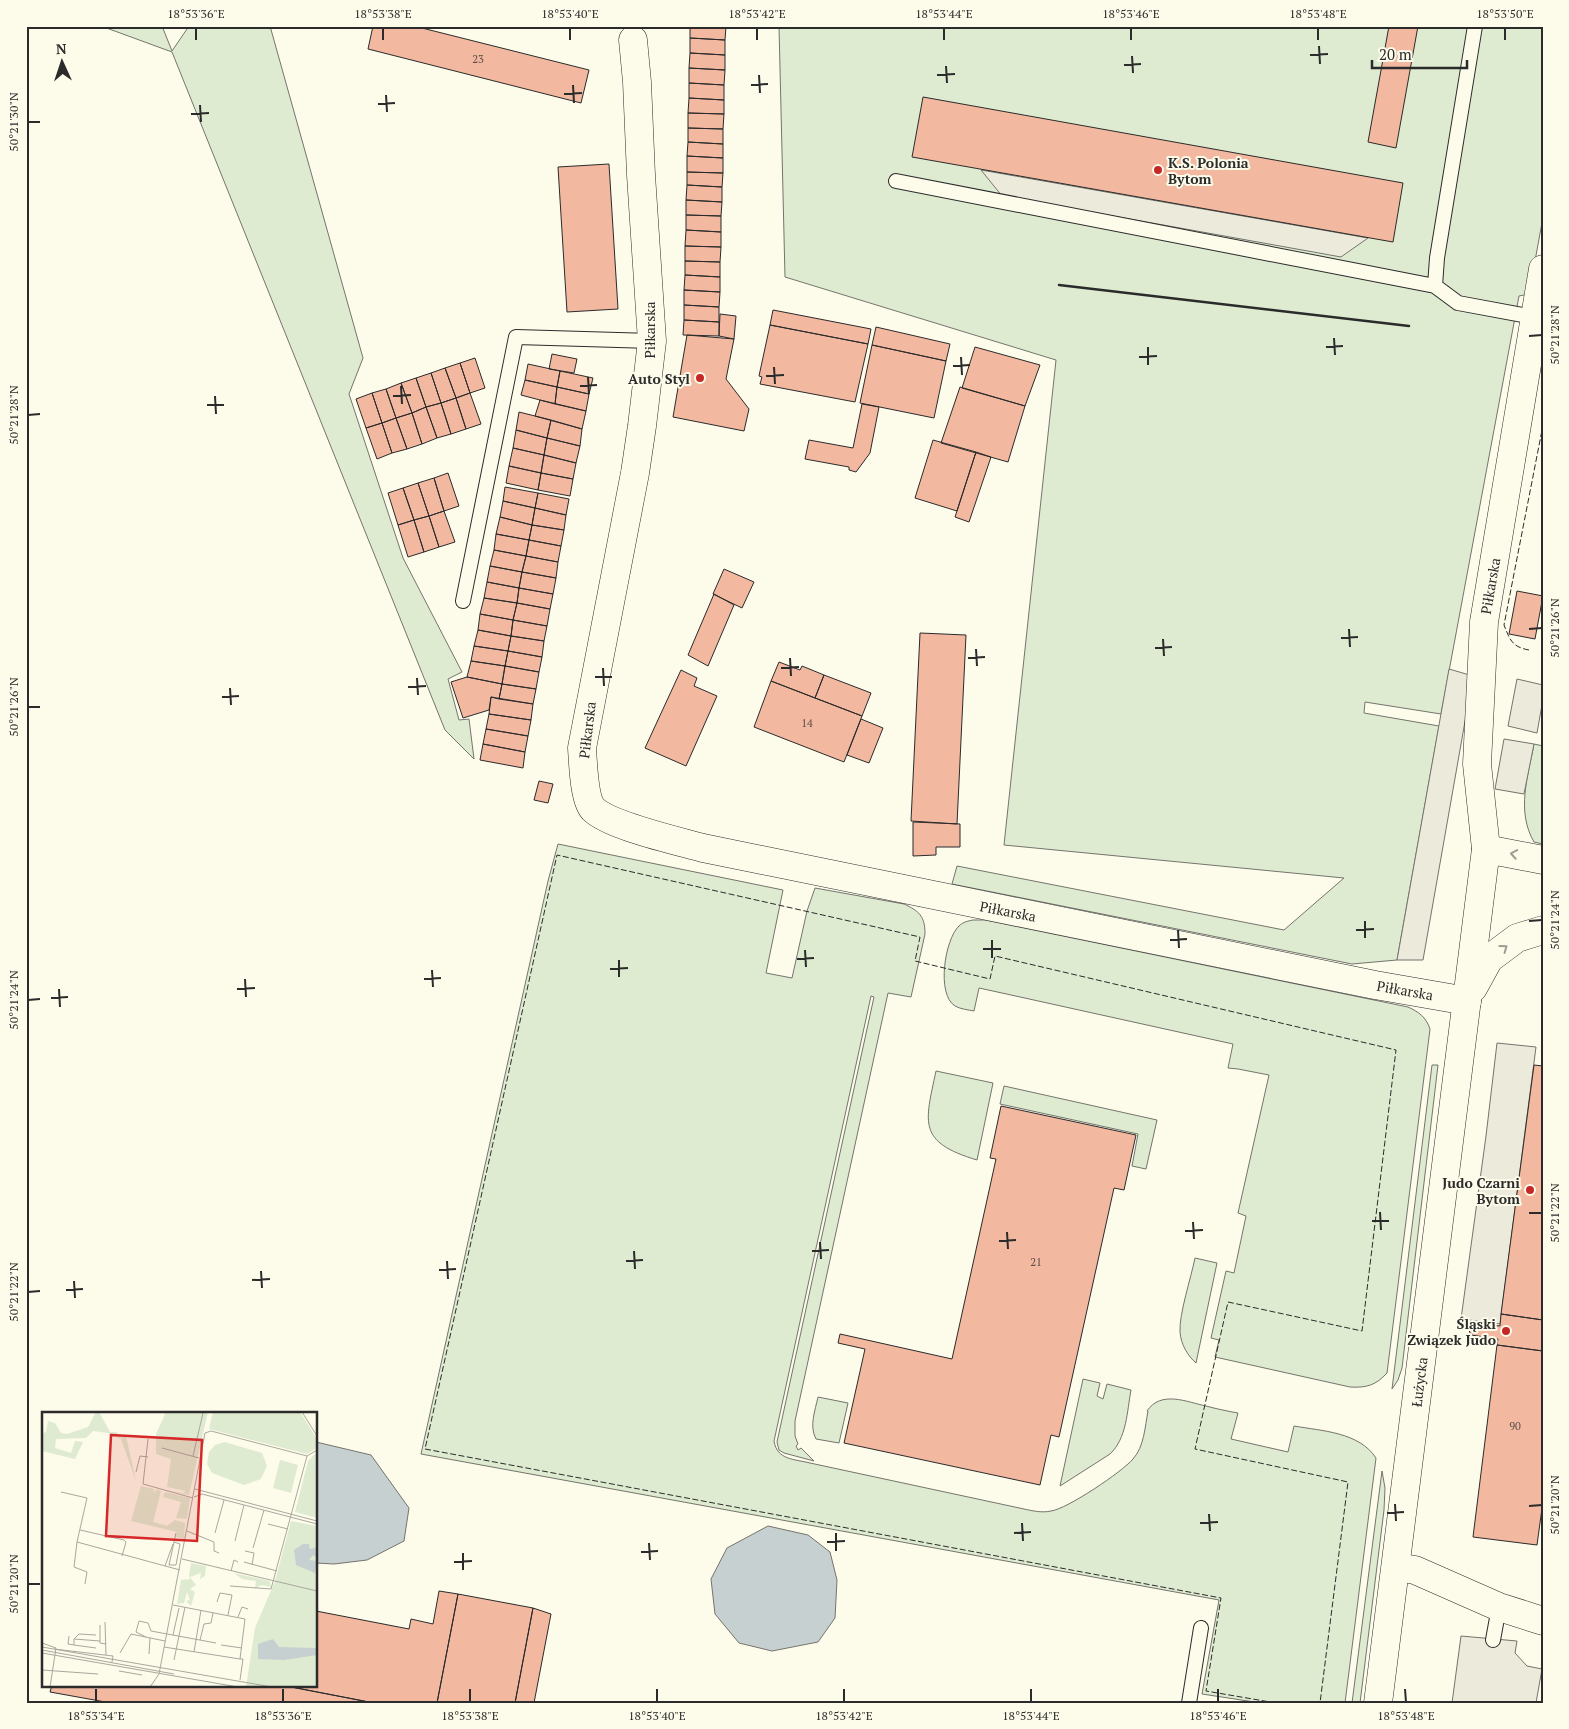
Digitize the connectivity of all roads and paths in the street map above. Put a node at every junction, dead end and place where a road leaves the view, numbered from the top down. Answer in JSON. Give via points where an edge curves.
{"nodes":[{"id":1,"x":1475,"y":26,"type":"edge"},
{"id":2,"x":633,"y":40,"type":"dead end"},
{"id":3,"x":896,"y":181,"type":"dead end"},
{"id":4,"x":1543,"y":270,"type":"edge"},
{"id":5,"x":1435,"y":286,"type":"junction"},
{"id":6,"x":1534,"y":317,"type":"junction"},
{"id":7,"x":652,"y":341,"type":"junction"},
{"id":8,"x":463,"y":601,"type":"dead end"},
{"id":9,"x":1486,"y":849,"type":"junction"},
{"id":10,"x":1543,"y":860,"type":"edge"},
{"id":11,"x":1543,"y":930,"type":"edge"},
{"id":12,"x":1467,"y":1001,"type":"junction"},
{"id":13,"x":1396,"y":1566,"type":"junction"},
{"id":14,"x":1499,"y":1607,"type":"junction"},
{"id":15,"x":1543,"y":1621,"type":"edge"},
{"id":16,"x":1202,"y":1628,"type":"dead end"},
{"id":17,"x":1493,"y":1640,"type":"dead end"},
{"id":18,"x":1189,"y":1703,"type":"edge"},
{"id":19,"x":1378,"y":1703,"type":"edge"}],
"edges":[{"from":1,"to":5,"type":"lane","via":[[1438,248]]},
{"from":2,"to":7,"type":"street","name":"Piłkarska"},
{"from":3,"to":5,"type":"lane"},
{"from":4,"to":6,"type":"street","name":"Piłkarska"},
{"from":5,"to":6,"type":"lane","via":[[1458,303]]},
{"from":6,"to":9,"type":"street","name":"Piłkarska","via":[[1484,622],[1477,764]]},
{"from":7,"to":8,"type":"lane","via":[[516,337]]},
{"from":7,"to":12,"type":"street","name":"Piłkarska","via":[[635,473],[582,748],[587,792],[593,808],[632,828],[703,848],[946,906]]},
{"from":10,"to":9,"type":"street","one_way":true},
{"from":9,"to":12,"type":"street","name":"Piłkarska"},
{"from":12,"to":11,"type":"street","one_way":true,"via":[[1489,958],[1518,938]]},
{"from":12,"to":13,"type":"street","name":"Łużycka","via":[[1408,1428]]},
{"from":13,"to":14,"type":"street","via":[[1414,1570]]},
{"from":13,"to":19,"type":"street","name":"Łużycka"},
{"from":14,"to":15,"type":"street"},
{"from":14,"to":17,"type":"lane"},
{"from":16,"to":18,"type":"lane"}]}
